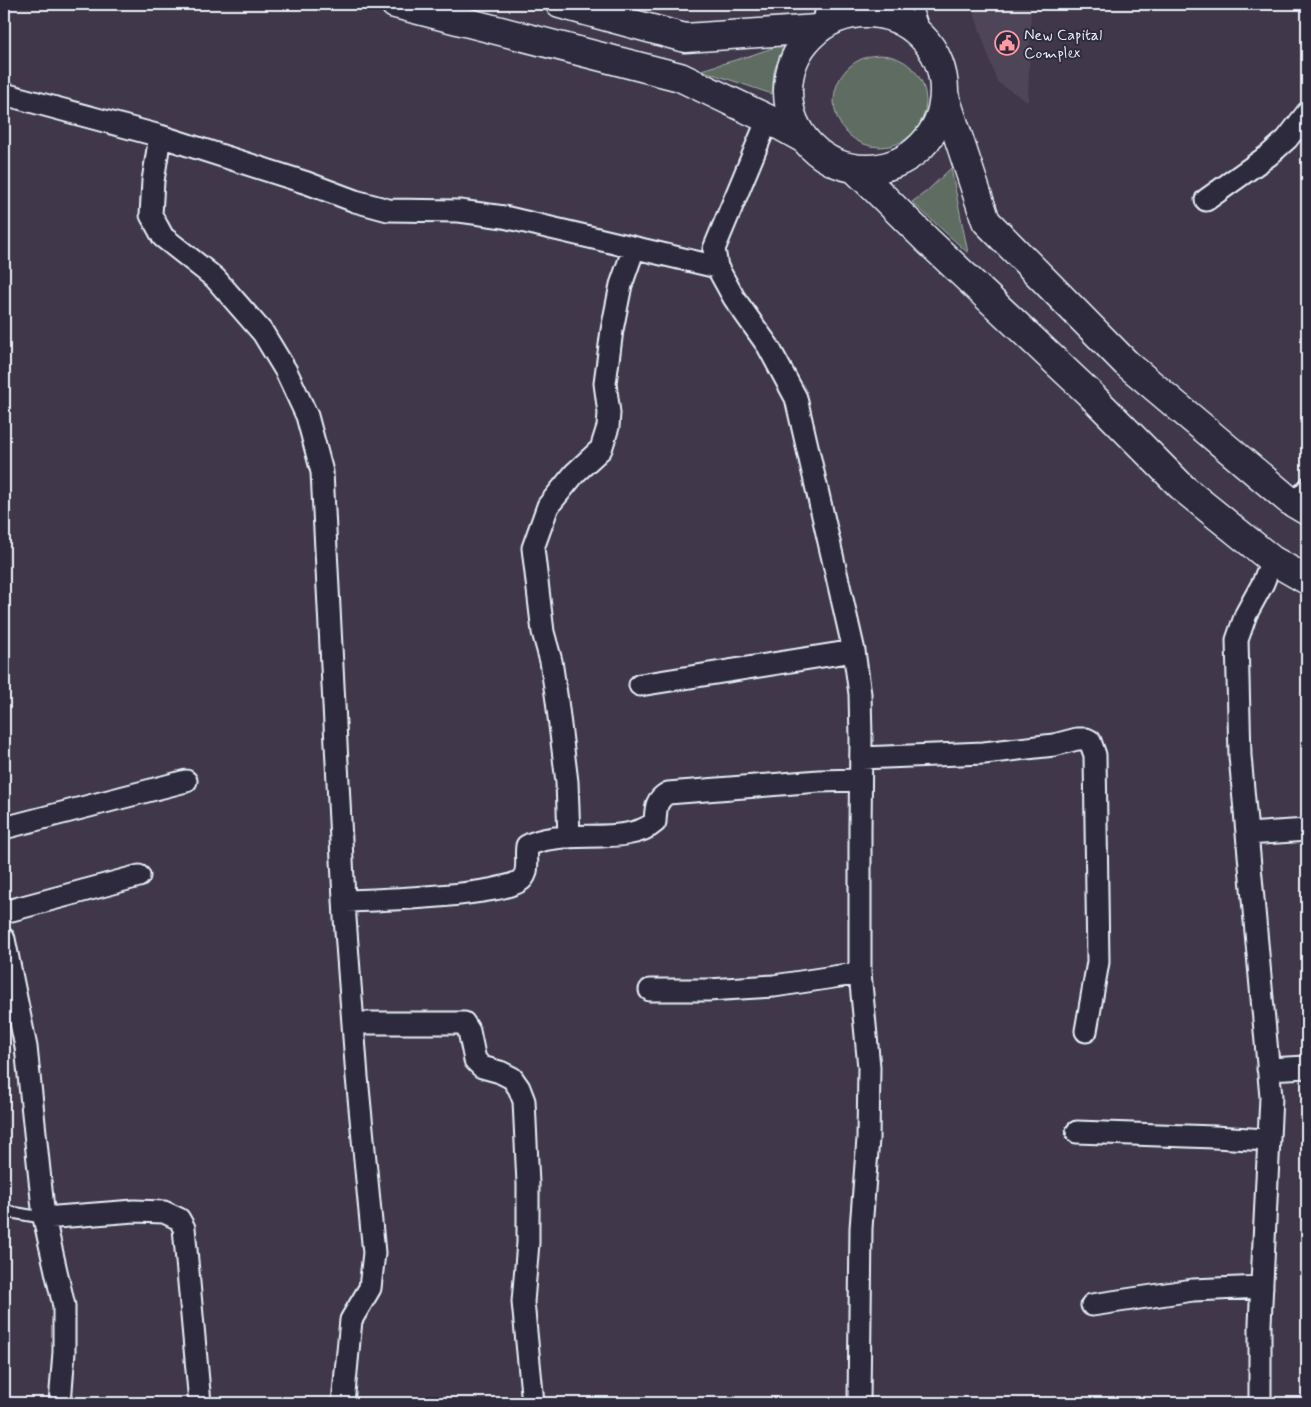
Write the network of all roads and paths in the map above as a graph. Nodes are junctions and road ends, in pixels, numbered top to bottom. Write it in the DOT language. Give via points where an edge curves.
graph roads {
  1 [pos="396,4"];
  2 [pos="915,4"];
  3 [pos="577,6"];
  4 [pos="820,16"];
  5 [pos="929,45"];
  6 [pos="4,94"];
  7 [pos="944,94"];
  8 [pos="1307,113"];
  9 [pos="768,119"];
  10 [pos="160,136"];
  11 [pos="804,139"];
  12 [pos="855,169"];
  13 [pos="1206,200"];
  14 [pos="634,248"];
  15 [pos="716,267"];
  16 [pos="1301,498"];
  17 [pos="1272,560"];
  18 [pos="1307,580"];
  19 [pos="854,651"];
  20 [pos="640,685"];
  21 [pos="861,758"];
  22 [pos="860,780"];
  23 [pos="186,781"];
  24 [pos="4,828"];
  25 [pos="1307,830"];
  26 [pos="1247,834"];
  27 [pos="569,837"];
  28 [pos="139,876"];
  29 [pos="344,901"];
  30 [pos="4,912"];
  31 [pos="4,939"];
  32 [pos="860,973"];
  33 [pos="650,990"];
  34 [pos="12,1019"];
  35 [pos="353,1023"];
  36 [pos="1086,1031"];
  37 [pos="1307,1067"];
  38 [pos="1268,1069"];
  39 [pos="1077,1132"];
  40 [pos="1268,1140"];
  41 [pos="4,1211"];
  42 [pos="44,1218"];
  43 [pos="1262,1287"];
  44 [pos="1092,1305"];
  45 [pos="60,1403"];
  46 [pos="200,1403"];
  47 [pos="343,1403"];
  48 [pos="533,1403"];
  49 [pos="859,1403"];
  50 [pos="1260,1403"];
  1 -- 9 [label="main road" via="680,77"];
  2 -- 5 [label="lane"];
  3 -- 4 [label="main road" via="685,38"];
  4 -- 5 [label="main road" via="839,18 864,13 889,16 911,27"];
  4 -- 11 [label="main road" via="791,70 788,94 793,118"];
  5 -- 7 [label="main road" via="941,68"];
  6 -- 10 [label="street"];
  7 -- 12 [label="main road" via="939,120 925,143 906,159 881,168"];
  7 -- 16 [label="main road" via="986,221 1126,364"];
  8 -- 13 [label="street" via="1287,139 1269,155"];
  9 -- 11 [label="main road"];
  9 -- 15 [label="street" via="714,249"];
  10 -- 14 [label="street" via="388,210 459,211 504,217"];
  10 -- 29 [label="street" via="151,215 163,237 215,278 263,333 308,416 322,472"];
  11 -- 12 [label="main road" via="835,164"];
  12 -- 17 [label="main road" via="1089,393 1184,489"];
  14 -- 15 [label="street"];
  14 -- 27 [label="street" via="621,285 612,330 605,382 608,427 601,449 575,473 548,506 533,548 543,632 557,701 567,782"];
  15 -- 19 [label="street" via="768,346 796,398"];
  17 -- 18 [label="main road"];
  17 -- 26 [label="street" via="1237,640 1240,756"];
  19 -- 20 [label="street"];
  19 -- 21 [label="street" via="860,694"];
  21 -- 22 [label="street"];
  21 -- 36 [label="street" via="984,753 1054,745 1077,739 1090,741 1095,755 1098,962"];
  22 -- 27 [label="street" via="668,793 656,806 656,822 637,833"];
  22 -- 32 [label="street"];
  23 -- 24 [label="street"];
  25 -- 26 [label="street"];
  26 -- 38 [label="street"];
  27 -- 29 [label="street" via="527,846 526,872 515,885 405,899"];
  28 -- 30 [label="street"];
  29 -- 35 [label="street"];
  31 -- 34 [label="street"];
  32 -- 33 [label="street" via="774,986"];
  32 -- 49 [label="street" via="869,1085 861,1228"];
  34 -- 42 [label="street" via="26,1048"];
  35 -- 47 [label="street" via="374,1253 370,1288 351,1320"];
  35 -- 48 [label="street" via="464,1023 469,1031 475,1060 482,1067 512,1078 519,1088 526,1117 528,1243 523,1302"];
  37 -- 38 [label="street"];
  38 -- 40 [label="street" via="1271,1097"];
  39 -- 40 [label="street"];
  40 -- 43 [label="street"];
  41 -- 42 [label="lane"];
  42 -- 45 [label="street" via="64,1306"];
  42 -- 46 [label="street" via="134,1211 164,1212 179,1219 184,1228"];
  43 -- 44 [label="street" via="1193,1290"];
  43 -- 50 [label="street"];
}
